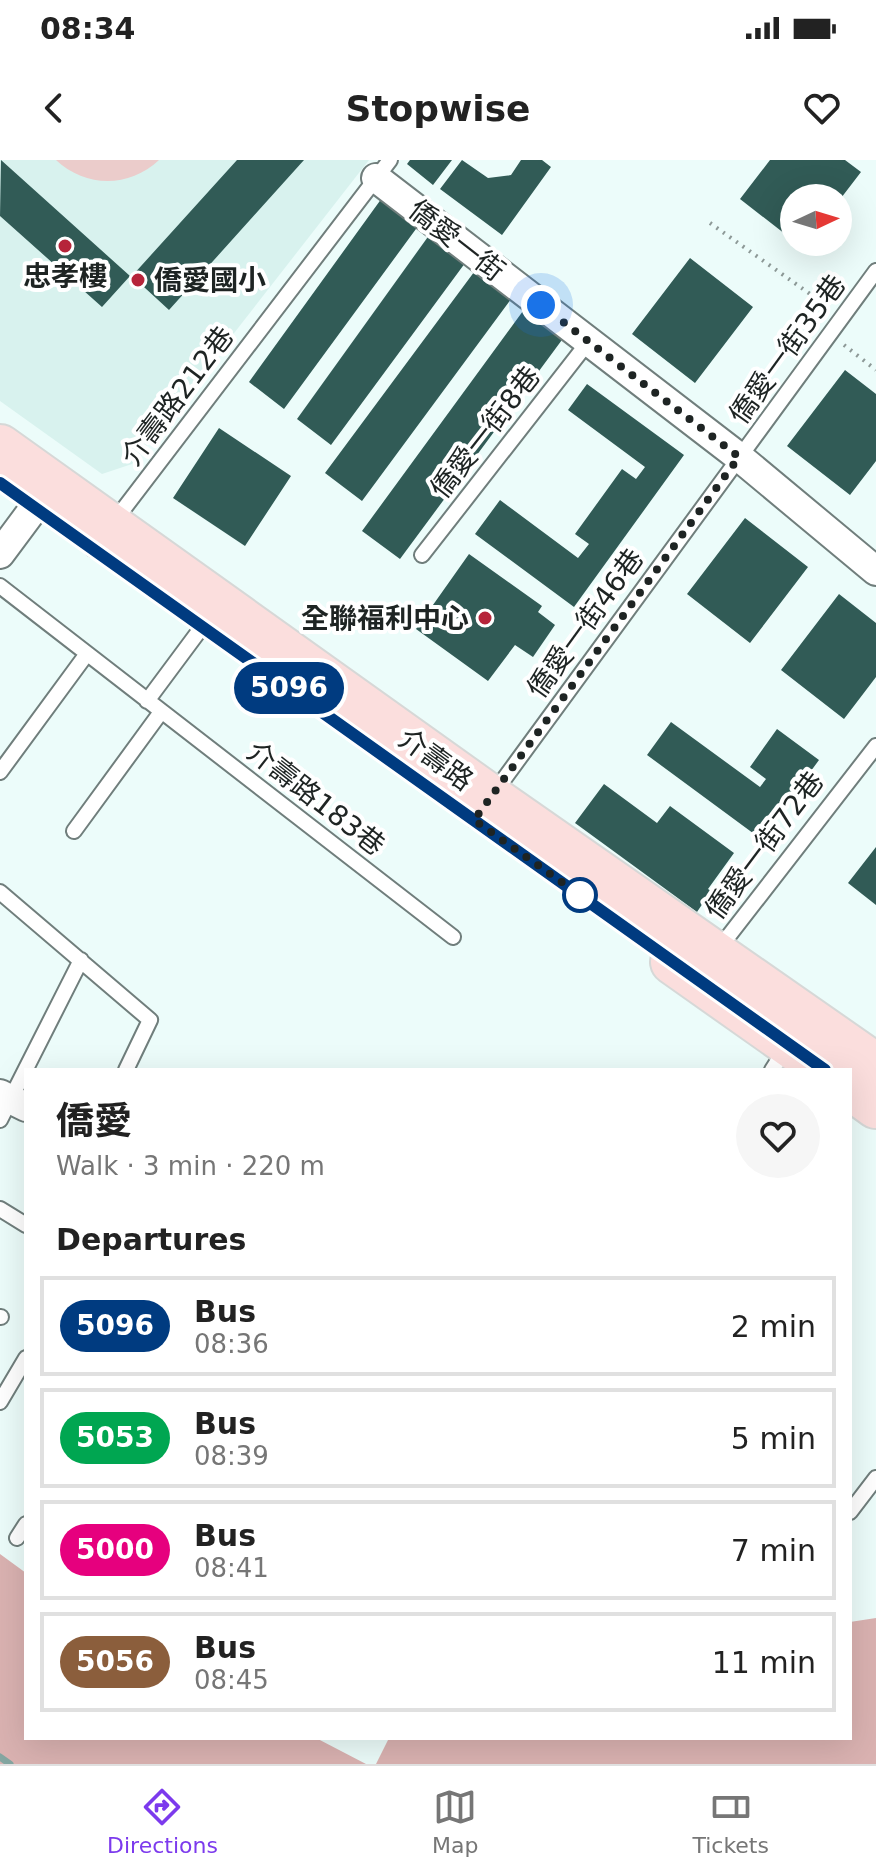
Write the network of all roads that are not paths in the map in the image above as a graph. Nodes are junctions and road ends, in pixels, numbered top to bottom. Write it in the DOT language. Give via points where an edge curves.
graph roads {
  1 [pos="383,169"];
  2 [pos="876,271"];
  3 [pos="589,341"];
  4 [pos="0,447"];
  5 [pos="739,457"];
  6 [pos="0,483"];
  7 [pos="44,496"];
  8 [pos="102,538"];
  9 [pos="0,554"];
  10 [pos="422,555"];
  11 [pos="876,571"];
  12 [pos="0,586"];
  13 [pos="202,627"];
  14 [pos="86,655"];
  15 [pos="147,701"];
  16 [pos="161,712"];
  17 [pos="876,746"];
  18 [pos="0,772"];
  19 [pos="482,809"];
  20 [pos="74,831"];
  21 [pos="0,892"];
  22 [pos="453,937"];
  23 [pos="81,960"];
  24 [pos="705,966"];
  25 [pos="781,1057"];
  26 [pos="876,1066"];
  27 [pos="27,1068"];
  28 [pos="127,1068"];
  29 [pos="819,1068"];
  30 [pos="24,1075"];
  31 [pos="852,1088"];
  32 [pos="9,1105"];
  33 [pos="876,1106"];
  34 [pos="0,1209"];
  35 [pos="24,1224"];
  36 [pos="24,1361"];
  37 [pos="0,1402"];
  38 [pos="876,1478"];
  39 [pos="852,1509"];
  40 [pos="24,1527"];
  41 [pos="17,1538"];
  1 -- 3 [label="street, 僑愛一街"];
  1 -- 8 [label="lane, 介壽路212巷"];
  2 -- 5 [label="lane, 僑愛一街35巷"];
  3 -- 5 [label="street, 僑愛一街"];
  3 -- 10 [label="lane, 僑愛一街8巷"];
  4 -- 7 [label="main road, 介壽路"];
  5 -- 11 [label="street, 僑愛一街"];
  5 -- 19 [label="lane, 僑愛一街46巷"];
  6 -- 7 [label="main road, 介壽路"];
  7 -- 8 [label="main road, 介壽路"];
  7 -- 9 [label="street"];
  8 -- 13 [label="main road, 介壽路"];
  8 -- 19 [label="main road, 介壽路"];
  12 -- 14 [label="lane, 介壽路183巷"];
  13 -- 15 [label="lane"];
  13 -- 19 [label="main road, 介壽路"];
  14 -- 15 [label="lane, 介壽路183巷"];
  14 -- 18 [label="lane"];
  15 -- 16 [label="lane, 介壽路183巷"];
  16 -- 20 [label="lane"];
  16 -- 22 [label="lane, 介壽路183巷"];
  17 -- 24 [label="lane, 僑愛一街72巷"];
  19 -- 24 [label="main road, 介壽路"];
  21 -- 23 [label="lane"];
  23 -- 27 [label="lane"];
  23 -- 28 [label="lane" via="150,1020"];
  24 -- 25 [label="main road, 介壽路"];
  24 -- 26 [label="main road, 介壽路"];
  25 -- 29 [label="main road, 介壽路"];
  30 -- 32 [label="lane"];
  31 -- 33 [label="main road"];
  34 -- 35 [label="lane"];
  36 -- 37 [label="lane"];
  38 -- 39 [label="lane"];
  40 -- 41 [label="lane"];
}
